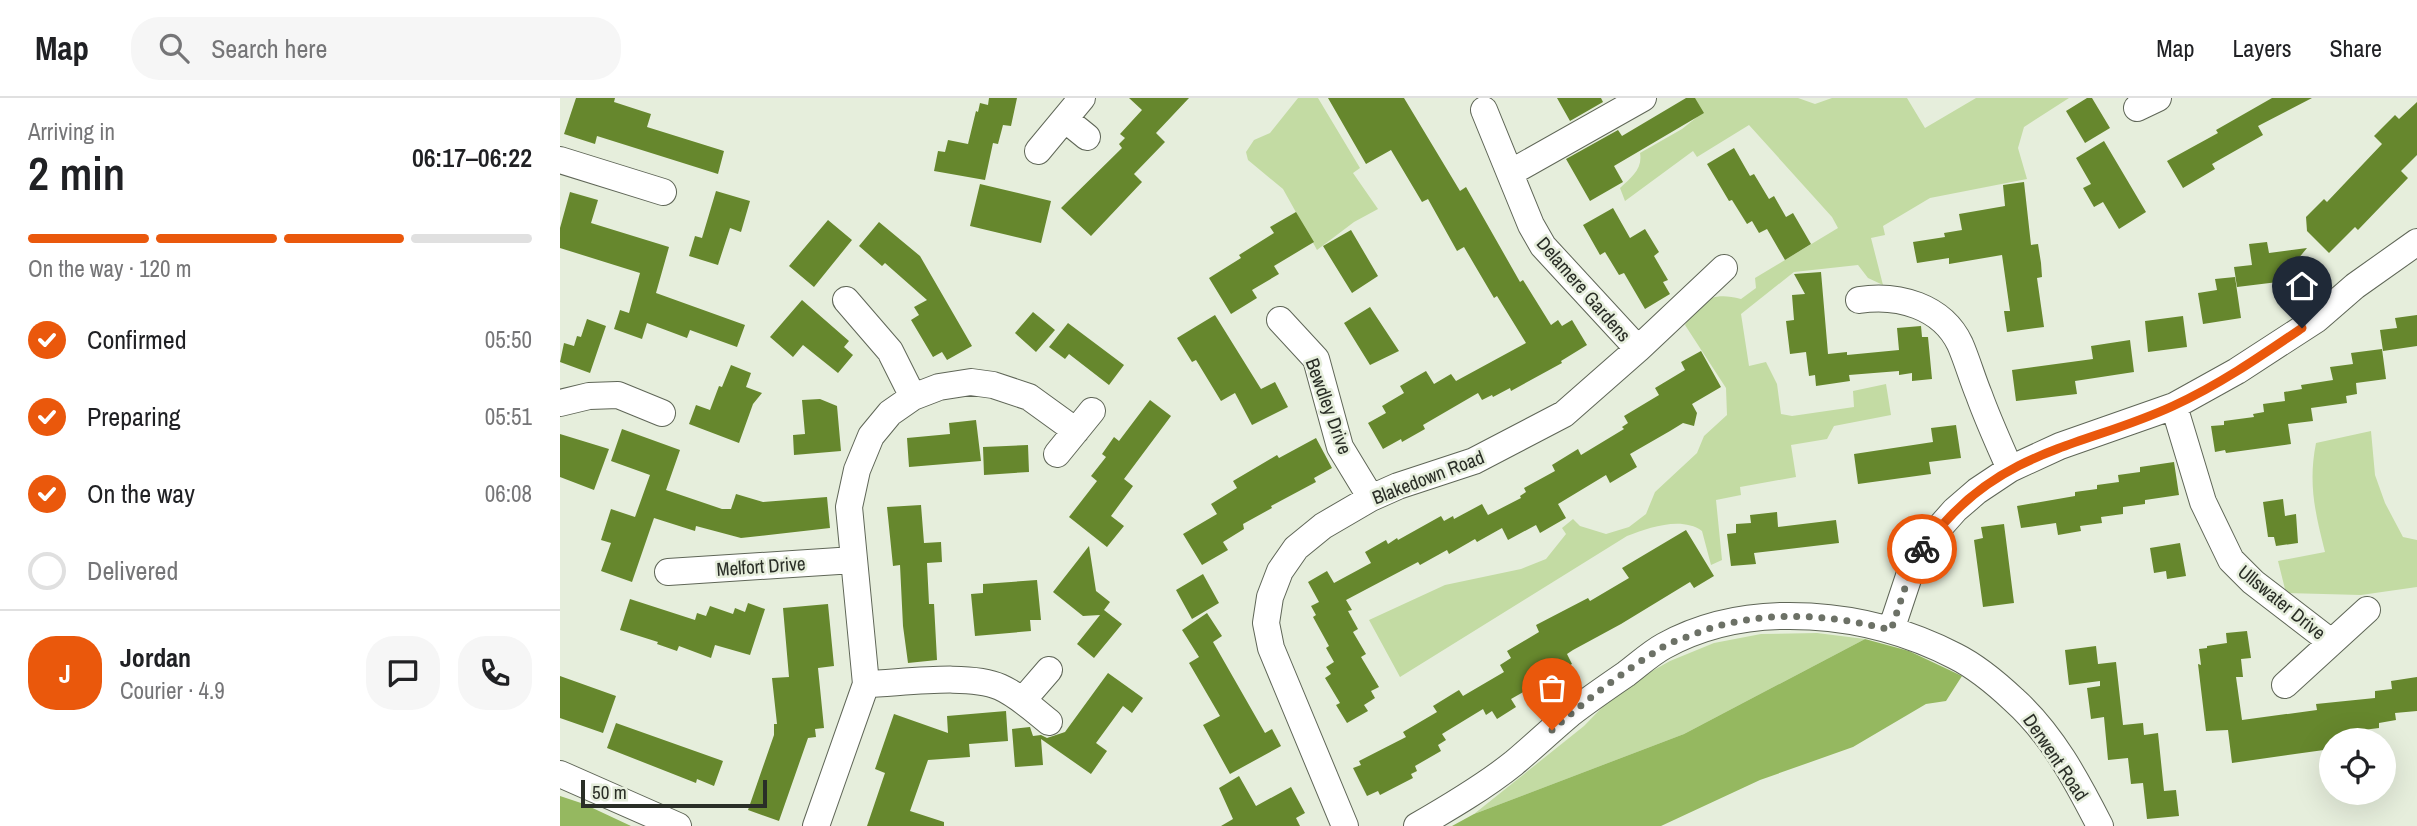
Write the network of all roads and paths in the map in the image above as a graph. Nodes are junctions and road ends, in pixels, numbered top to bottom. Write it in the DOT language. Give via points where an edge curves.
graph roads {
  1 [pos="1082,98"];
  2 [pos="1643,98"];
  3 [pos="1484,110"];
  4 [pos="1066,120"];
  5 [pos="1087,136"];
  6 [pos="1038,151"];
  7 [pos="560,160"];
  8 [pos="1510,173"];
  9 [pos="663,192"];
  10 [pos="2416,245"];
  11 [pos="1724,268"];
  12 [pos="848,297"];
  13 [pos="1859,300"];
  14 [pos="1280,320"];
  15 [pos="1638,349"];
  16 [pos="913,397"];
  17 [pos="560,403"];
  18 [pos="2174,406"];
  19 [pos="662,413"];
  20 [pos="1057,454"];
  21 [pos="2010,469"];
  22 [pos="1371,498"];
  23 [pos="854,560"];
  24 [pos="668,572"];
  25 [pos="2367,610"];
  26 [pos="1891,630"];
  27 [pos="2331,642"];
  28 [pos="1049,670"];
  29 [pos="866,684"];
  30 [pos="2285,685"];
  31 [pos="1023,701"];
  32 [pos="1049,722"];
  33 [pos="560,774"];
  34 [pos="678,826"];
  35 [pos="816,826"];
  36 [pos="1345,826"];
  37 [pos="1416,826"];
  38 [pos="2100,826"];
  1 -- 4 [label="street"];
  2 -- 8 [label="street"];
  3 -- 8 [label="street, Delamere Gardens"];
  4 -- 5 [label="street"];
  4 -- 6 [label="street"];
  7 -- 9 [label="street"];
  8 -- 15 [label="street, Delamere Gardens" via="1542,246"];
  10 -- 18 [label="street" via="2355,286 2317,319"];
  11 -- 15 [label="street, Blakedown Road"];
  12 -- 16 [label="street" via="890,351"];
  13 -- 21 [label="street" via="1877,297 1929,309 1950,329"];
  14 -- 22 [label="street, Bewdley Drive" via="1316,359 1340,447"];
  15 -- 22 [label="street, Blakedown Road" via="1564,414 1474,461"];
  16 -- 20 [label="street" via="971,382 1029,397 1084,421"];
  16 -- 23 [label="street" via="890,413 870,436 857,470 849,507"];
  17 -- 19 [label="street" via="618,395"];
  18 -- 21 [label="street" via="2060,446"];
  18 -- 27 [label="street, Ullswater Drive" via="2203,502 2231,560"];
  21 -- 26 [label="street" via="1970,497 1923,545"];
  22 -- 36 [label="street, Blakedown Road" via="1296,548 1280,571 1266,623 1283,683"];
  23 -- 24 [label="street, Melfort Drive"];
  23 -- 29 [label="street"];
  25 -- 27 [label="street, Ullswater Drive"];
  26 -- 37 [label="street, Derwent Road" via="1853,621 1781,616 1709,628 1664,646 1571,713 1512,764"];
  26 -- 38 [label="street, Derwent Road" via="1956,656 2014,700 2039,725"];
  27 -- 30 [label="street, Ullswater Drive"];
  28 -- 31 [label="street"];
  29 -- 31 [label="street" via="970,680 999,686"];
  29 -- 35 [label="street"];
  31 -- 32 [label="street"];
  33 -- 34 [label="street"];
}
